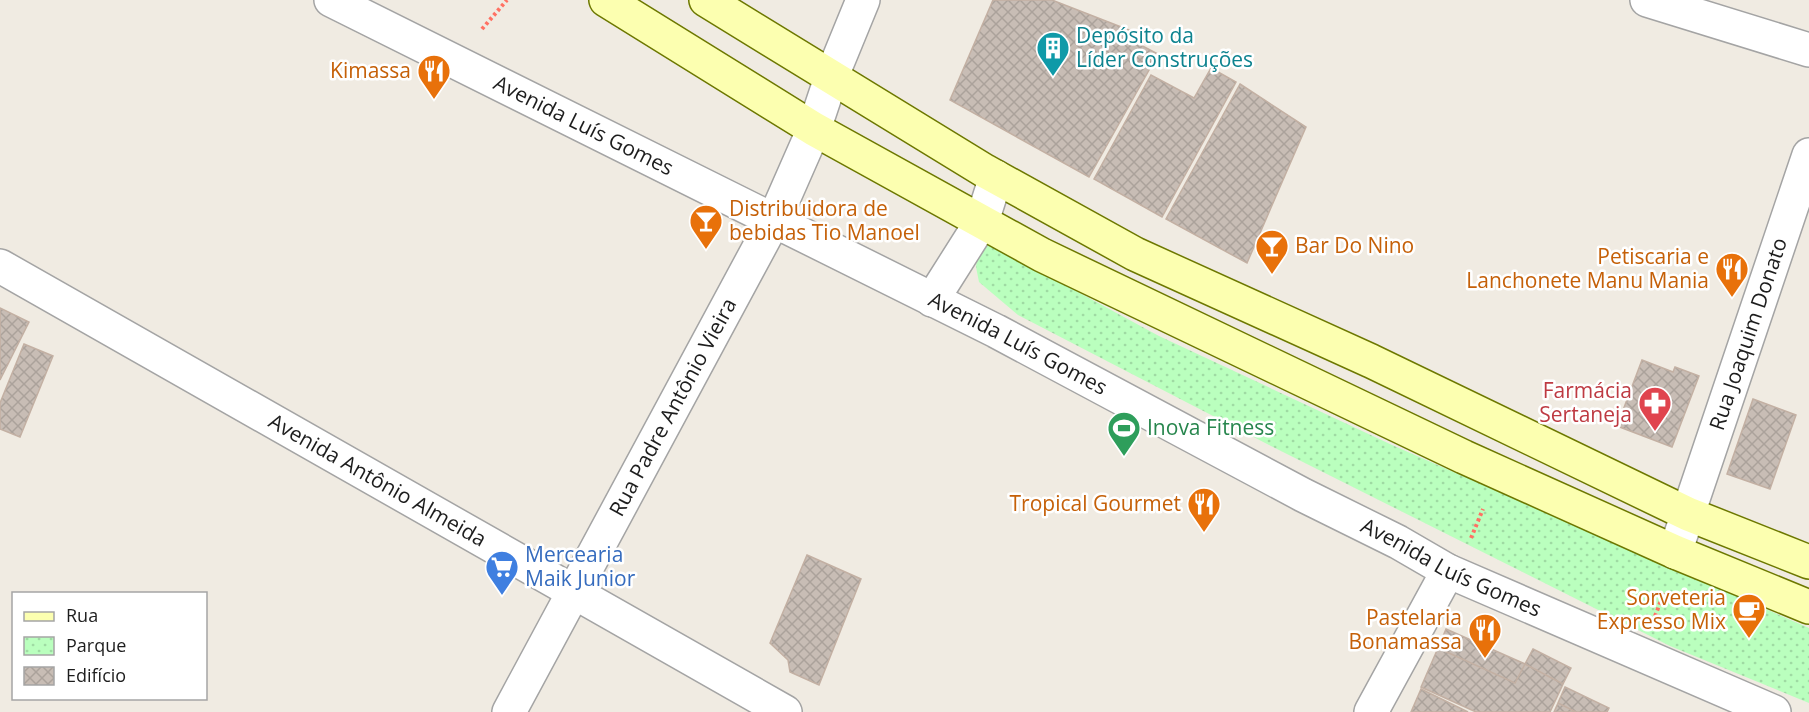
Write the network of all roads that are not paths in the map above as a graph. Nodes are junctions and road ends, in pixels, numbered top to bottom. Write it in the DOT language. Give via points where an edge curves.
graph roads {
  1 [pos="331,0"];
  2 [pos="606,0"];
  3 [pos="706,0"];
  4 [pos="863,0"];
  5 [pos="1647,0"];
  6 [pos="1809,50"];
  7 [pos="831,78"];
  8 [pos="814,129"];
  9 [pos="1809,155"];
  10 [pos="996,177"];
  11 [pos="774,220"];
  12 [pos="982,222"];
  13 [pos="0,266"];
  14 [pos="932,300"];
  15 [pos="1688,514"];
  16 [pos="1675,552"];
  17 [pos="1809,562"];
  18 [pos="1448,571"];
  19 [pos="573,593"];
  20 [pos="1809,607"];
  21 [pos="509,712"];
  22 [pos="784,712"];
  23 [pos="1371,712"];
  24 [pos="1774,712"];
  1 -- 11 [label="street, Avenida Luís Gomes"];
  2 -- 8 [label="main road"];
  3 -- 7 [label="main road"];
  4 -- 7 [label="street, Rua Padre Antônio Vieira"];
  5 -- 6 [label="street"];
  7 -- 8 [label="street, Rua Padre Antônio Vieira"];
  7 -- 10 [label="main road"];
  8 -- 11 [label="street, Rua Padre Antônio Vieira"];
  8 -- 12 [label="main road"];
  9 -- 15 [label="street, Rua Joaquim Donato"];
  10 -- 12 [label="street"];
  10 -- 15 [label="main road" via="1135,254 1371,361"];
  11 -- 14 [label="street, Avenida Luís Gomes"];
  11 -- 19 [label="street, Rua Padre Antônio Vieira"];
  12 -- 14 [label="street"];
  12 -- 16 [label="main road" via="1042,255 1464,458"];
  13 -- 19 [label="street, Avenida Antônio Almeida"];
  14 -- 18 [label="street, Avenida Luís Gomes" via="1150,411"];
  15 -- 16 [label="street, Rua Joaquim Donato"];
  15 -- 17 [label="main road"];
  16 -- 20 [label="main road"];
  18 -- 23 [label="street"];
  18 -- 24 [label="street, Avenida Luís Gomes"];
  19 -- 21 [label="street, Rua Padre Antônio Vieira"];
  19 -- 22 [label="street, Avenida Antônio Almeida"];
}
